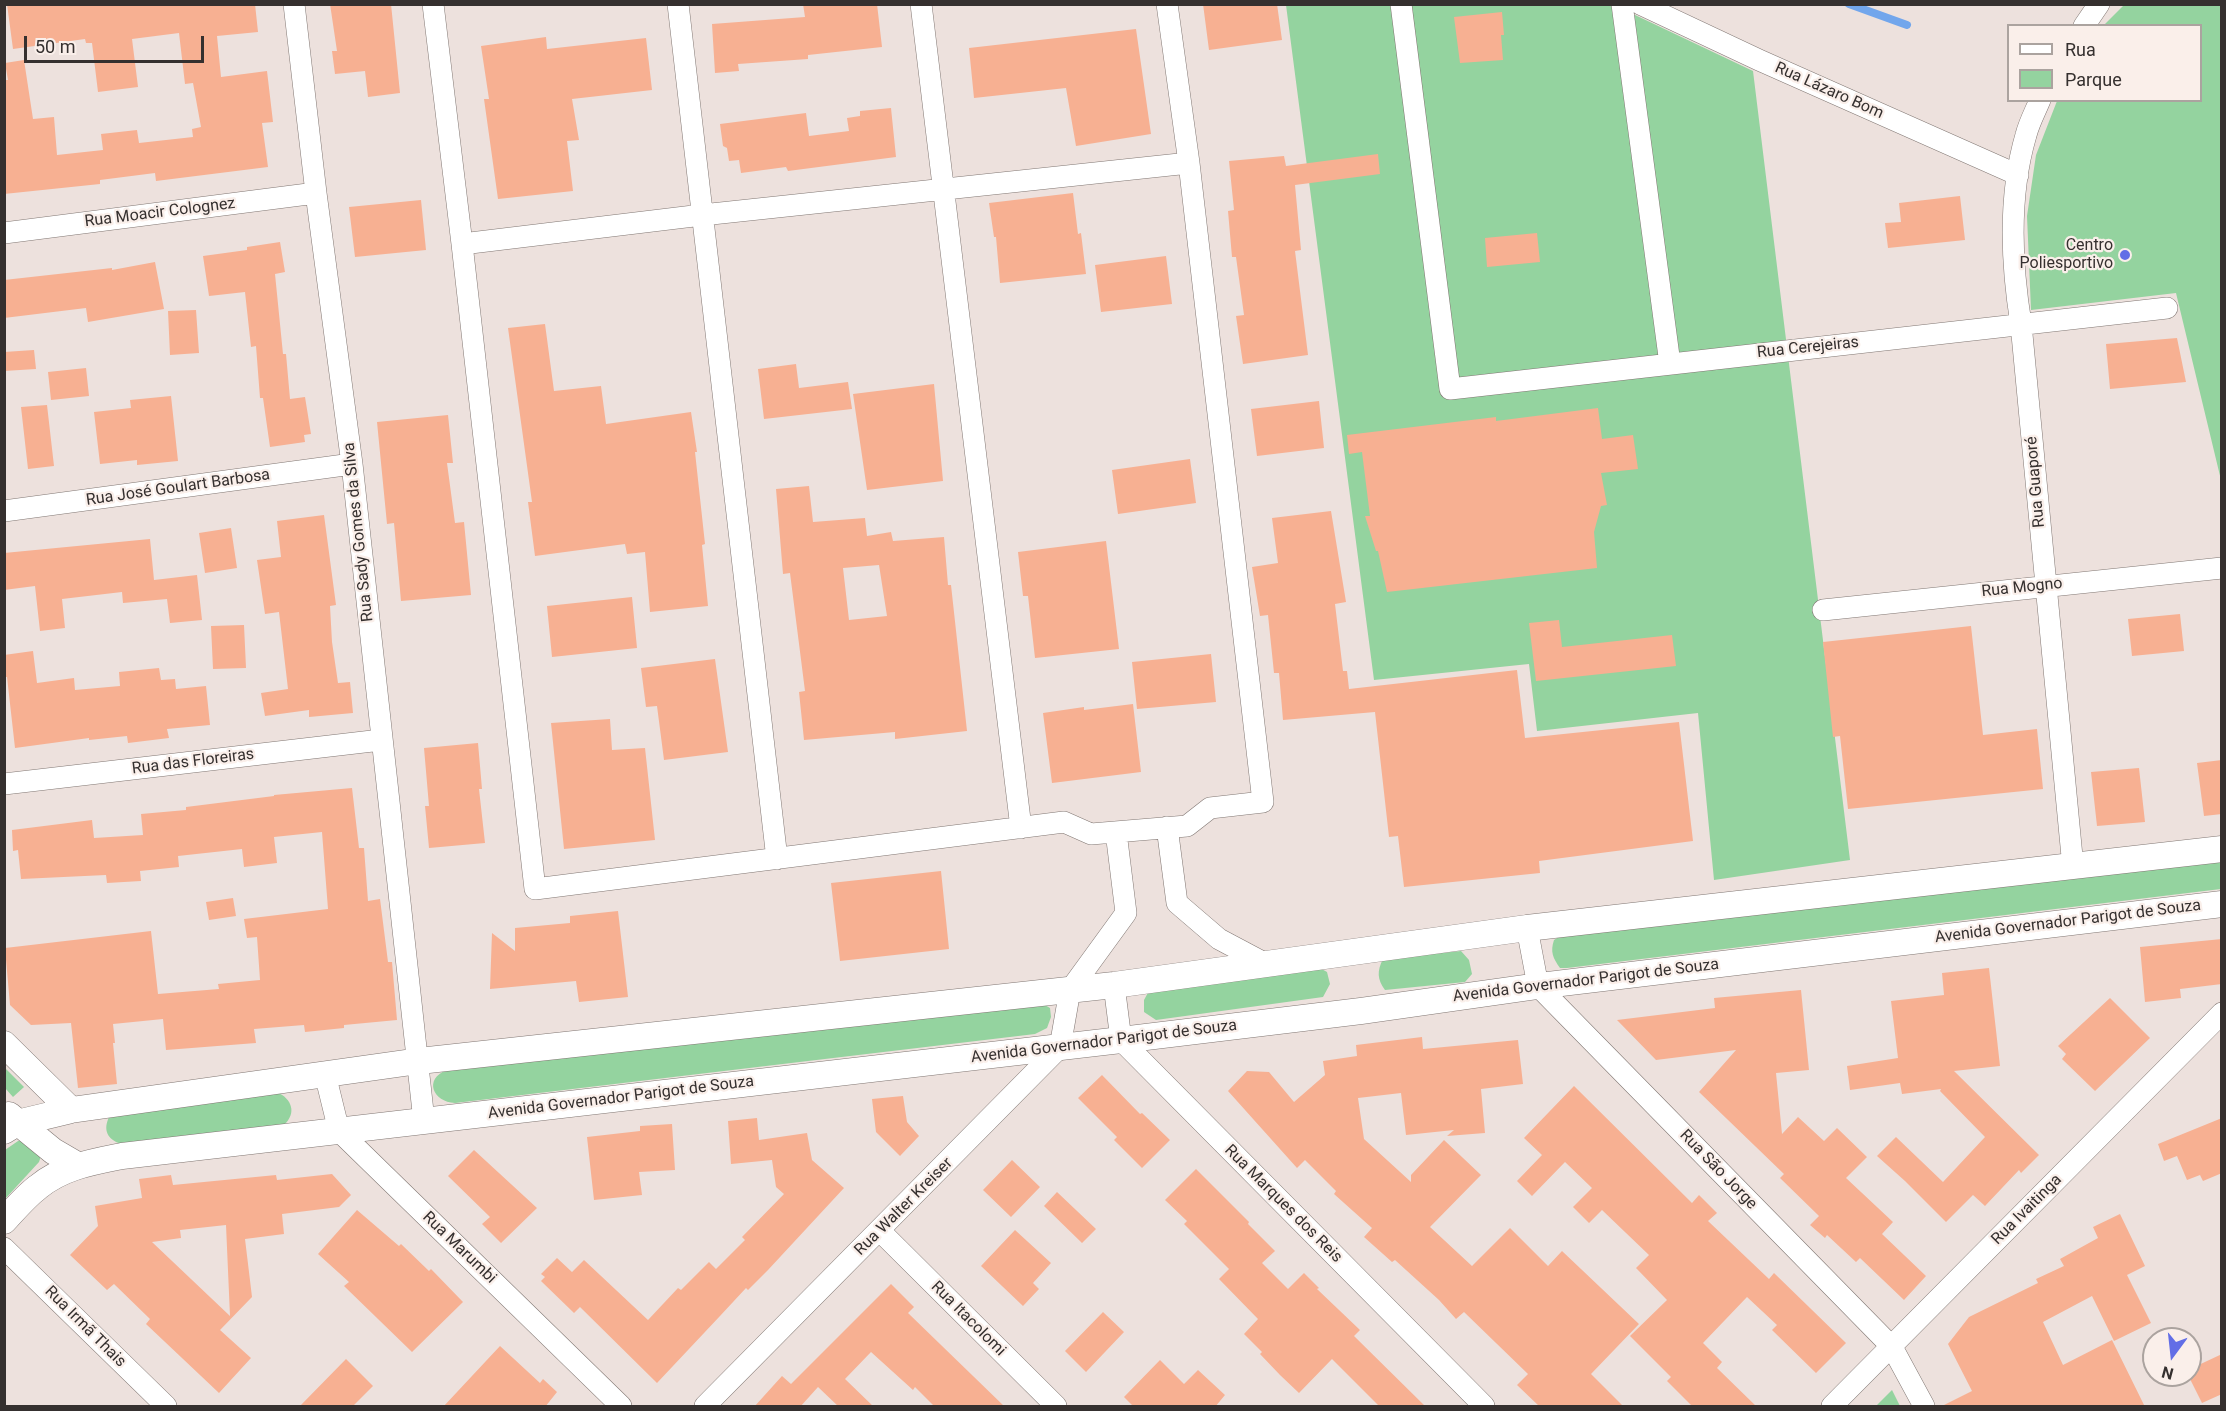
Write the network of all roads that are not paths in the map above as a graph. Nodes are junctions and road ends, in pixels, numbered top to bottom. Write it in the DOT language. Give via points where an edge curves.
graph roads {
  1 [pos="294,4"];
  2 [pos="433,4"];
  3 [pos="678,4"];
  4 [pos="921,4"];
  5 [pos="1167,4"];
  6 [pos="1401,4"];
  7 [pos="1622,4"];
  8 [pos="1640,4"];
  9 [pos="2099,5"];
  10 [pos="2085,24"];
  11 [pos="2039,102"];
  12 [pos="1189,163"];
  13 [pos="2018,175"];
  14 [pos="944,189"];
  15 [pos="316,193"];
  16 [pos="702,215"];
  17 [pos="4,233"];
  18 [pos="462,244"];
  19 [pos="2167,308"];
  20 [pos="2021,324"];
  21 [pos="1670,364"];
  22 [pos="352,464"];
  23 [pos="4,511"];
  24 [pos="2222,568"];
  25 [pos="2046,586"];
  26 [pos="1823,610"];
  27 [pos="381,740"];
  28 [pos="4,784"];
  29 [pos="1167,827"];
  30 [pos="1022,828"];
  31 [pos="1116,832"];
  32 [pos="2222,849"];
  33 [pos="777,860"];
  34 [pos="2073,867"];
  35 [pos="2222,904"];
  36 [pos="1527,928"];
  37 [pos="1268,965"];
  38 [pos="1114,985"];
  39 [pos="1538,986"];
  40 [pos="1070,990"];
  41 [pos="2222,1013"];
  42 [pos="1121,1040"];
  43 [pos="4,1044"];
  44 [pos="1060,1047"];
  45 [pos="418,1061"];
  46 [pos="326,1074"];
  47 [pos="71,1110"];
  48 [pos="9,1121"];
  49 [pos="424,1121"];
  50 [pos="339,1131"];
  51 [pos="77,1165"];
  52 [pos="4,1221"];
  53 [pos="880,1231"];
  54 [pos="4,1248"];
  55 [pos="1892,1347"];
  56 [pos="166,1407"];
  57 [pos="621,1407"];
  58 [pos="705,1407"];
  59 [pos="1056,1407"];
  60 [pos="1484,1407"];
  61 [pos="1832,1407"];
  62 [pos="1924,1407"];
  1 -- 15 [label="street, Rua Sady Gomes da Silva"];
  2 -- 18 [label="street"];
  3 -- 16 [label="street"];
  4 -- 14 [label="street"];
  5 -- 12 [label="street"];
  6 -- 21 [label="street, Rua Cerejeiras" via="1450,388"];
  7 -- 21 [label="street"];
  8 -- 13 [label="street, Rua Lázaro Bom"];
  9 -- 10 [label="street"];
  11 -- 13 [label="street, Rua Guaporé" via="2026,135"];
  12 -- 14 [label="street"];
  12 -- 29 [label="street" via="1263,802 1210,808 1187,826"];
  13 -- 20 [label="street, Rua Guaporé" via="2013,216 2014,282"];
  14 -- 16 [label="street"];
  14 -- 30 [label="street"];
  15 -- 17 [label="street, Rua Moacir Colognez"];
  15 -- 22 [label="street, Rua Sady Gomes da Silva"];
  16 -- 18 [label="street"];
  16 -- 33 [label="street"];
  18 -- 33 [label="street" via="535,889"];
  19 -- 20 [label="street, Rua Cerejeiras"];
  20 -- 21 [label="street, Rua Cerejeiras"];
  20 -- 25 [label="street, Rua Guaporé"];
  22 -- 23 [label="street, Rua José Goulart Barbosa"];
  22 -- 27 [label="street, Rua Sady Gomes da Silva"];
  24 -- 25 [label="street, Rua Mogno"];
  25 -- 26 [label="street, Rua Mogno"];
  25 -- 34 [label="street, Rua Guaporé"];
  27 -- 28 [label="street, Rua das Floreiras"];
  27 -- 45 [label="street, Rua Sady Gomes da Silva"];
  29 -- 31 [label="street"];
  29 -- 37 [label="street" via="1176,903 1219,939"];
  30 -- 31 [label="street" via="1064,822 1091,834"];
  30 -- 33 [label="street"];
  31 -- 40 [label="street" via="1126,913"];
  32 -- 34 [label="street"];
  34 -- 36 [label="street"];
  35 -- 39 [label="street, Avenida Governador Parigot de Souza"];
  36 -- 37 [label="street"];
  36 -- 39 [label="street"];
  37 -- 38 [label="street"];
  38 -- 40 [label="street"];
  38 -- 42 [label="street"];
  39 -- 42 [label="street, Avenida Governador Parigot de Souza"];
  39 -- 55 [label="street, Rua São Jorge"];
  40 -- 44 [label="street"];
  40 -- 45 [label="street"];
  41 -- 55 [label="street, Rua Ivaitinga"];
  42 -- 44 [label="street, Avenida Governador Parigot de Souza"];
  42 -- 60 [label="street, Rua Marques dos Reis"];
  43 -- 47 [label="street"];
  44 -- 49 [label="street, Avenida Governador Parigot de Souza"];
  44 -- 53 [label="street, Rua Walter Kreiser"];
  45 -- 46 [label="street"];
  45 -- 49 [label="street, Rua Sady Gomes da Silva"];
  46 -- 47 [label="street"];
  46 -- 50 [label="street"];
  47 -- 48 [label="street"];
  48 -- 51 [label="street"];
  49 -- 50 [label="street, Avenida Governador Parigot de Souza"];
  50 -- 51 [label="street, Avenida Governador Parigot de Souza" via="122,1156"];
  50 -- 57 [label="street, Rua Marumbi"];
  51 -- 52 [label="street, Avenida Governador Parigot de Souza" via="37,1187"];
  53 -- 58 [label="street, Rua Walter Kreiser"];
  53 -- 59 [label="street, Rua Itacolomi"];
  54 -- 56 [label="street, Rua Irmã Thais"];
  55 -- 61 [label="street, Rua Ivaitinga"];
  55 -- 62 [label="street, Rua São Jorge"];
}
